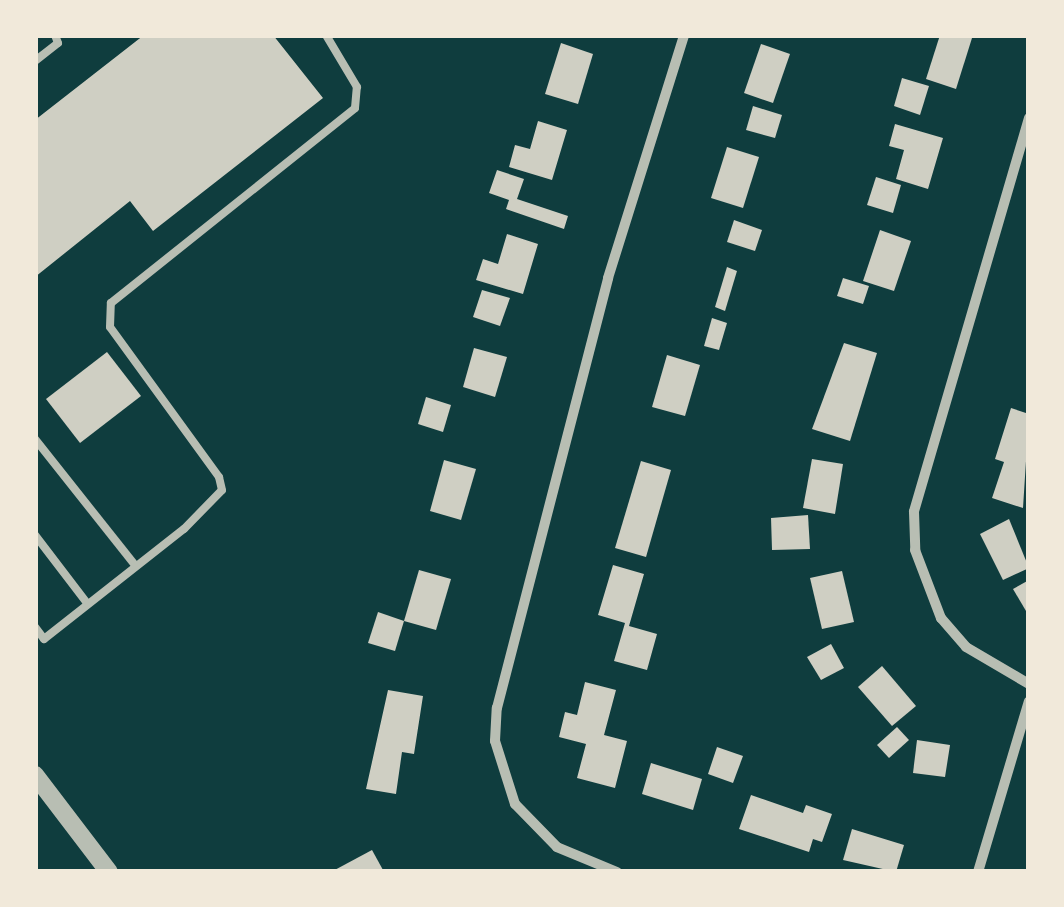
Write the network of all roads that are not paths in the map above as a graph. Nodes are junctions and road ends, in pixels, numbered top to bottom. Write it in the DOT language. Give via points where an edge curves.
graph roads {
  1 [pos="54,35"];
  2 [pos="326,35"];
  3 [pos="684,35"];
  4 [pos="35,61"];
  5 [pos="1029,118"];
  6 [pos="35,440"];
  7 [pos="35,535"];
  8 [pos="134,564"];
  9 [pos="87,602"];
  10 [pos="35,628"];
  11 [pos="1029,684"];
  12 [pos="1029,701"];
  13 [pos="35,776"];
  14 [pos="109,872"];
  15 [pos="616,872"];
  16 [pos="978,872"];
  1 -- 4 [label="lane" via="58,43"];
  2 -- 8 [label="lane" via="358,87 356,108 110,302 110,328 219,476 222,490 184,529"];
  3 -- 15 [label="street" via="608,278 502,688 495,742 515,804 557,846"];
  5 -- 11 [label="street" via="914,512 915,550 941,618 966,647"];
  6 -- 8 [label="lane"];
  7 -- 9 [label="lane"];
  8 -- 9 [label="lane"];
  9 -- 10 [label="lane" via="44,638"];
  12 -- 16 [label="street"];
  13 -- 14 [label="street"];
}
